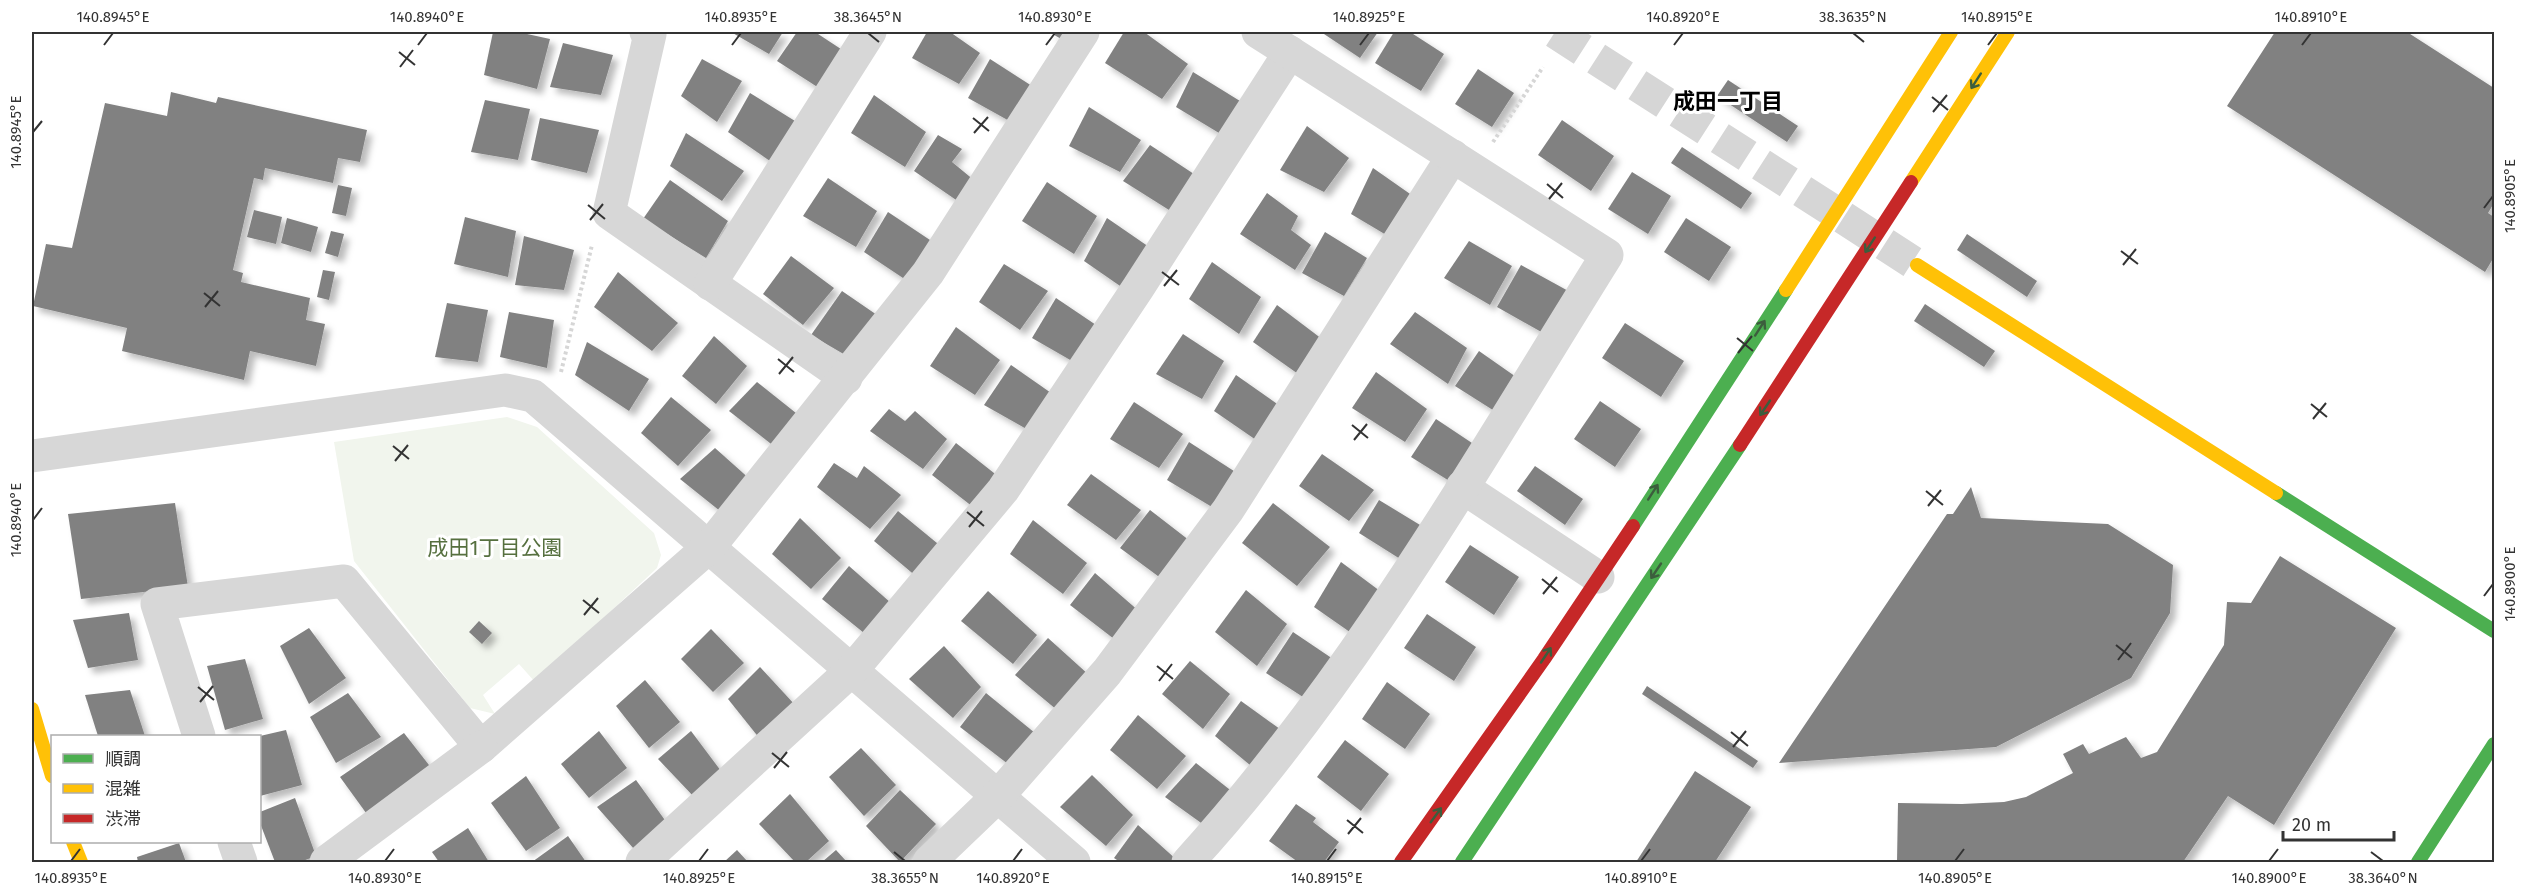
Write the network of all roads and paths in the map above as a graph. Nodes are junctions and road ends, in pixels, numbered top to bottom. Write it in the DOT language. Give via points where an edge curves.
graph roads {
  1 [pos="649,32"];
  2 [pos="870,32"];
  3 [pos="1083,32"];
  4 [pos="1258,32"];
  5 [pos="1951,32"];
  6 [pos="2008,32"];
  7 [pos="1290,52"];
  8 [pos="1543,67"];
  9 [pos="1464,164"];
  10 [pos="609,213"];
  11 [pos="1917,265"];
  12 [pos="710,284"];
  13 [pos="846,378"];
  14 [pos="559,380"];
  15 [pos="32,456"];
  16 [pos="1461,488"];
  17 [pos="710,546"];
  18 [pos="1598,577"];
  19 [pos="2494,631"];
  20 [pos="853,669"];
  21 [pos="32,709"];
  22 [pos="199,735"];
  23 [pos="2494,744"];
  24 [pos="481,747"];
  25 [pos="51,773"];
  26 [pos="999,795"];
  27 [pos="73,843"];
  28 [pos="234,843"];
  29 [pos="81,862"];
  30 [pos="241,862"];
  31 [pos="326,862"];
  32 [pos="642,862"];
  33 [pos="929,862"];
  34 [pos="1074,862"];
  35 [pos="1188,862"];
  36 [pos="1401,862"];
  37 [pos="1462,862"];
  38 [pos="2418,862"];
  1 -- 10 [label="street"];
  2 -- 12 [label="street"];
  3 -- 13 [label="street" via="928,273"];
  4 -- 7 [label="street"];
  18 -- 5 [label="street, one-way"];
  6 -- 37 [label="street, one-way" via="1770,400"];
  7 -- 9 [label="street"];
  7 -- 20 [label="street" via="1003,490"];
  8 -- 9 [label="path"];
  9 -- 16 [label="street" via="1607,255"];
  9 -- 26 [label="street" via="1228,510 1107,672"];
  10 -- 12 [label="street"];
  10 -- 14 [label="path" via="594,234"];
  11 -- 19 [label="street"];
  12 -- 13 [label="street"];
  13 -- 17 [label="street"];
  15 -- 17 [label="street" via="505,390 521,392 551,410"];
  16 -- 18 [label="street"];
  16 -- 35 [label="street" via="1344,669"];
  17 -- 20 [label="street"];
  17 -- 24 [label="street"];
  36 -- 18 [label="street, one-way" via="1471,767"];
  20 -- 26 [label="street"];
  20 -- 32 [label="street"];
  21 -- 25 [label="street"];
  22 -- 24 [label="street" via="157,604 344,580"];
  23 -- 38 [label="street"];
  24 -- 31 [label="street"];
  26 -- 33 [label="street"];
  26 -- 34 [label="street"];
  27 -- 29 [label="street"];
  28 -- 30 [label="street"];
}
